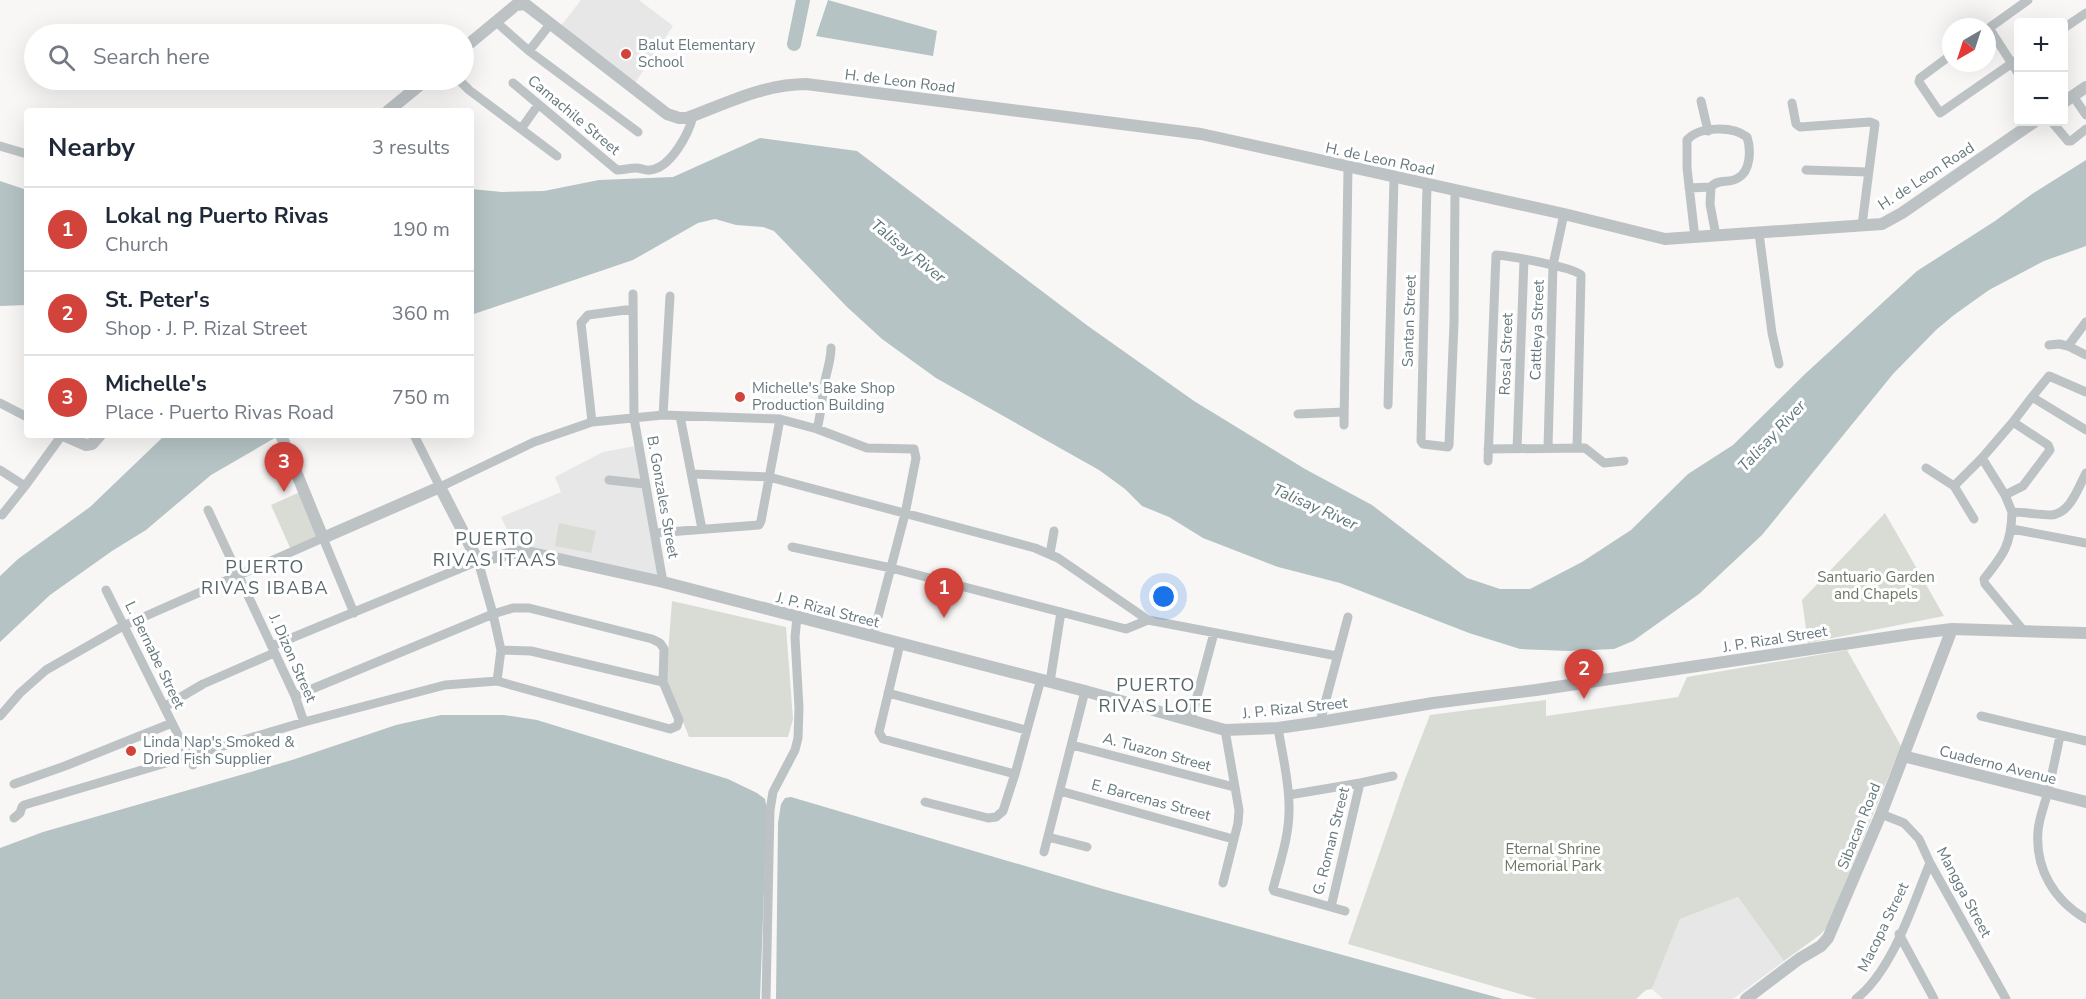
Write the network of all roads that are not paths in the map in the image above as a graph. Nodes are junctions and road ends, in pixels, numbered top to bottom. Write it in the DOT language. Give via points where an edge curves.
graph roads {
  1 [pos="2028,0"];
  2 [pos="531,4"];
  3 [pos="2086,13"];
  4 [pos="495,21"];
  5 [pos="551,22"];
  6 [pos="1996,23"];
  7 [pos="2068,25"];
  8 [pos="1996,38"];
  9 [pos="474,39"];
  10 [pos="529,51"];
  11 [pos="2014,60"];
  12 [pos="1942,62"];
  13 [pos="2014,62"];
  14 [pos="513,83"];
  15 [pos="2086,87"];
  16 [pos="414,90"];
  17 [pos="469,90"];
  18 [pos="2068,99"];
  19 [pos="1701,101"];
  20 [pos="1792,103"];
  21 [pos="538,105"];
  22 [pos="392,108"];
  23 [pos="2086,115"];
  24 [pos="693,116"];
  25 [pos="2028,126"];
  26 [pos="2055,126"];
  27 [pos="521,129"];
  28 [pos="2086,129"];
  29 [pos="1708,131"];
  30 [pos="638,132"];
  31 [pos="0,146"];
  32 [pos="24,153"];
  33 [pos="558,156"];
  34 [pos="1348,167"];
  35 [pos="1806,170"];
  36 [pos="1868,172"];
  37 [pos="1394,178"];
  38 [pos="1427,185"];
  39 [pos="1711,187"];
  40 [pos="1689,188"];
  41 [pos="1455,191"];
  42 [pos="1564,214"];
  43 [pos="1862,225"];
  44 [pos="1759,233"];
  45 [pos="1716,236"];
  46 [pos="1695,238"];
  47 [pos="1524,260"];
  48 [pos="1554,265"];
  49 [pos="633,294"];
  50 [pos="670,296"];
  51 [pos="633,309"];
  52 [pos="2086,322"];
  53 [pos="2049,345"];
  54 [pos="2068,346"];
  55 [pos="831,348"];
  56 [pos="2086,355"];
  57 [pos="1779,364"];
  58 [pos="2086,392"];
  59 [pos="2032,397"];
  60 [pos="0,403"];
  61 [pos="1388,405"];
  62 [pos="1344,412"];
  63 [pos="1298,414"];
  64 [pos="24,415"];
  65 [pos="663,415"];
  66 [pos="680,416"];
  67 [pos="634,418"];
  68 [pos="780,419"];
  69 [pos="592,422"];
  70 [pos="2013,422"];
  71 [pos="1344,425"];
  72 [pos="818,429"];
  73 [pos="2086,430"];
  74 [pos="60,438"];
  75 [pos="69,438"];
  76 [pos="97,438"];
  77 [pos="416,438"];
  78 [pos="283,439"];
  79 [pos="1517,448"];
  80 [pos="1548,448"];
  81 [pos="1577,448"];
  82 [pos="1488,449"];
  83 [pos="1982,458"];
  84 [pos="1488,461"];
  85 [pos="1624,461"];
  86 [pos="1926,468"];
  87 [pos="0,470"];
  88 [pos="2086,473"];
  89 [pos="692,474"];
  90 [pos="770,477"];
  91 [pos="609,480"];
  92 [pos="645,484"];
  93 [pos="25,486"];
  94 [pos="1954,486"];
  95 [pos="440,487"];
  96 [pos="2005,495"];
  97 [pos="207,510"];
  98 [pos="2012,513"];
  99 [pos="905,514"];
  100 [pos="2,515"];
  101 [pos="1974,519"];
  102 [pos="702,529"];
  103 [pos="2012,529"];
  104 [pos="1054,531"];
  105 [pos="655,533"];
  106 [pos="323,538"];
  107 [pos="2086,543"];
  108 [pos="792,547"];
  109 [pos="1050,554"];
  110 [pos="478,561"];
  111 [pos="891,568"];
  112 [pos="239,573"];
  113 [pos="663,582"];
  114 [pos="106,590"];
  115 [pos="1060,612"];
  116 [pos="354,613"];
  117 [pos="493,614"];
  118 [pos="797,617"];
  119 [pos="1348,617"];
  120 [pos="1148,620"];
  121 [pos="123,626"];
  122 [pos="1952,629"];
  123 [pos="2023,630"];
  124 [pos="1214,633"];
  125 [pos="2086,633"];
  126 [pos="873,636"];
  127 [pos="900,644"];
  128 [pos="273,649"];
  129 [pos="501,651"];
  130 [pos="1338,656"];
  131 [pos="497,681"];
  132 [pos="1046,681"];
  133 [pos="663,682"];
  134 [pos="1085,691"];
  135 [pos="888,693"];
  136 [pos="295,696"];
  137 [pos="164,707"];
  138 [pos="0,716"];
  139 [pos="1981,716"];
  140 [pos="1191,719"];
  141 [pos="304,722"];
  142 [pos="1320,722"];
  143 [pos="172,723"];
  144 [pos="1278,728"];
  145 [pos="1026,730"];
  146 [pos="1225,730"];
  147 [pos="2060,736"];
  148 [pos="2086,741"];
  149 [pos="1072,745"];
  150 [pos="1903,756"];
  151 [pos="191,761"];
  152 [pos="1015,774"];
  153 [pos="1393,776"];
  154 [pos="1360,783"];
  155 [pos="14,784"];
  156 [pos="1234,787"];
  157 [pos="1060,791"];
  158 [pos="2048,793"];
  159 [pos="1289,795"];
  160 [pos="925,802"];
  161 [pos="2086,802"];
  162 [pos="1881,814"];
  163 [pos="14,818"];
  164 [pos="1048,837"];
  165 [pos="1233,838"];
  166 [pos="1087,847"];
  167 [pos="1044,852"];
  168 [pos="1930,863"];
  169 [pos="1224,884"];
  170 [pos="1331,907"];
  171 [pos="1345,911"];
  172 [pos="2086,919"];
  173 [pos="1899,934"];
  174 [pos="1870,994"];
  175 [pos="766,999"];
  176 [pos="1746,999"];
  177 [pos="1856,999"];
  178 [pos="1934,999"];
  179 [pos="2006,999"];
  1 -- 6 [label="street"];
  2 -- 4 [label="street" via="516,5"];
  2 -- 5 [label="street"];
  3 -- 7 [label="street"];
  4 -- 9 [label="street"];
  4 -- 10 [label="street"];
  5 -- 10 [label="street"];
  5 -- 24 [label="street" via="667,114 679,118"];
  8 -- 11 [label="street"];
  10 -- 30 [label="street"];
  12 -- 13 [label="street" via="1919,82 1940,113"];
  14 -- 21 [label="street, Camachile Street"];
  15 -- 18 [label="street"];
  16 -- 22 [label="street"];
  17 -- 27 [label="street"];
  18 -- 23 [label="street"];
  19 -- 29 [label="street"];
  20 -- 36 [label="street" via="1800,127 1874,122"];
  21 -- 24 [label="street, Camachile Street" via="617,170 626,171 657,168 684,141"];
  21 -- 27 [label="street"];
  24 -- 34 [label="street, H. de Leon Road" via="761,90 806,84 1201,134"];
  25 -- 43 [label="street, H. de Leon Road" via="1902,213 1882,224"];
  26 -- 28 [label="street" via="2068,141"];
  27 -- 33 [label="street"];
  29 -- 39 [label="street" via="1735,130 1747,137 1750,145 1741,177 1716,182"];
  29 -- 40 [label="street" via="1687,140"];
  31 -- 32 [label="street"];
  34 -- 37 [label="street, H. de Leon Road"];
  34 -- 62 [label="street"];
  35 -- 36 [label="street"];
  36 -- 43 [label="street"];
  37 -- 38 [label="street, H. de Leon Road"];
  37 -- 61 [label="street"];
  38 -- 41 [label="street, H. de Leon Road"];
  38 -- 41 [label="street, Santan Street" via="1421,441 1435,447 1449,445"];
  39 -- 40 [label="street"];
  39 -- 45 [label="street"];
  40 -- 46 [label="street"];
  41 -- 42 [label="street, H. de Leon Road"];
  42 -- 46 [label="street, H. de Leon Road" via="1665,239"];
  42 -- 48 [label="street, Cattleya Street"];
  43 -- 44 [label="street, H. de Leon Road"];
  44 -- 45 [label="street, H. de Leon Road"];
  44 -- 57 [label="street"];
  45 -- 46 [label="street, H. de Leon Road"];
  47 -- 48 [label="street"];
  47 -- 79 [label="street, Rosal Street"];
  47 -- 82 [label="street" via="1495,256"];
  48 -- 80 [label="street, Cattleya Street"];
  48 -- 81 [label="street" via="1581,275"];
  49 -- 51 [label="street, B. Gonzales Street"];
  50 -- 65 [label="street"];
  51 -- 67 [label="street, B. Gonzales Street"];
  51 -- 69 [label="street" via="588,315 581,323"];
  52 -- 54 [label="street"];
  53 -- 54 [label="street"];
  54 -- 56 [label="street"];
  55 -- 72 [label="street"];
  58 -- 59 [label="street" via="2049,376"];
  59 -- 70 [label="street"];
  59 -- 73 [label="street"];
  60 -- 64 [label="street"];
  62 -- 63 [label="street"];
  62 -- 71 [label="street"];
  65 -- 66 [label="street"];
  65 -- 67 [label="street"];
  66 -- 68 [label="street"];
  66 -- 89 [label="street"];
  67 -- 69 [label="street"];
  67 -- 92 [label="street, B. Gonzales Street"];
  68 -- 72 [label="street"];
  68 -- 90 [label="street"];
  69 -- 95 [label="street" via="534,442"];
  70 -- 83 [label="street"];
  70 -- 96 [label="street" via="2050,448 2023,486"];
  72 -- 99 [label="street" via="867,448 914,449 916,458"];
  74 -- 93 [label="street"];
  75 -- 76 [label="street" via="86,445"];
  77 -- 95 [label="street"];
  78 -- 106 [label="street"];
  79 -- 80 [label="street"];
  79 -- 82 [label="street"];
  80 -- 81 [label="street"];
  81 -- 85 [label="street" via="1587,448 1604,463"];
  82 -- 84 [label="street"];
  83 -- 94 [label="street"];
  83 -- 96 [label="street"];
  86 -- 94 [label="street"];
  87 -- 93 [label="street"];
  88 -- 98 [label="street" via="2062,512"];
  89 -- 90 [label="street"];
  89 -- 102 [label="street"];
  90 -- 99 [label="street"];
  90 -- 102 [label="street" via="759,525"];
  91 -- 92 [label="street"];
  92 -- 105 [label="street, B. Gonzales Street"];
  93 -- 100 [label="street"];
  94 -- 101 [label="street"];
  95 -- 106 [label="street"];
  95 -- 110 [label="street"];
  96 -- 98 [label="street"];
  97 -- 112 [label="street, J. Dizon Street"];
  98 -- 103 [label="street"];
  99 -- 109 [label="street"];
  99 -- 111 [label="street"];
  102 -- 105 [label="street"];
  103 -- 107 [label="street"];
  103 -- 123 [label="street" via="2003,556 1983,582"];
  104 -- 109 [label="street"];
  105 -- 113 [label="street, B. Gonzales Street"];
  106 -- 112 [label="street"];
  106 -- 116 [label="street"];
  108 -- 111 [label="street"];
  109 -- 120 [label="street"];
  110 -- 113 [label="street, J. P. Rizal Street" via="523,551"];
  110 -- 116 [label="street"];
  110 -- 117 [label="street"];
  111 -- 115 [label="street"];
  111 -- 126 [label="street"];
  112 -- 121 [label="street"];
  112 -- 128 [label="street, J. Dizon Street"];
  113 -- 118 [label="street, J. P. Rizal Street"];
  114 -- 121 [label="street, L. Bernabe Street"];
  115 -- 120 [label="street" via="1126,629"];
  115 -- 132 [label="street"];
  116 -- 128 [label="street"];
  117 -- 129 [label="street"];
  117 -- 133 [label="street" via="529,608 652,639 664,649"];
  117 -- 136 [label="street"];
  118 -- 126 [label="street, J. P. Rizal Street"];
  118 -- 175 [label="street" via="798,738 773,792 770,810"];
  119 -- 130 [label="street"];
  120 -- 124 [label="street"];
  121 -- 137 [label="street, L. Bernabe Street"];
  121 -- 138 [label="street" via="46,670"];
  122 -- 123 [label="street, J. P. Rizal Street"];
  122 -- 142 [label="street, J. P. Rizal Street"];
  122 -- 150 [label="street, Sibacan Road"];
  123 -- 125 [label="street, J. P. Rizal Street"];
  124 -- 130 [label="street"];
  124 -- 140 [label="street"];
  126 -- 127 [label="street, J. P. Rizal Street"];
  127 -- 132 [label="street, J. P. Rizal Street"];
  127 -- 135 [label="street"];
  128 -- 136 [label="street, J. Dizon Street"];
  128 -- 137 [label="street"];
  129 -- 131 [label="street"];
  129 -- 133 [label="street" via="531,651"];
  130 -- 142 [label="street"];
  131 -- 133 [label="street" via="670,729 679,720"];
  131 -- 141 [label="street" via="445,685"];
  132 -- 134 [label="street, J. P. Rizal Street"];
  132 -- 145 [label="street"];
  134 -- 140 [label="street, J. P. Rizal Street"];
  134 -- 149 [label="street"];
  135 -- 145 [label="street"];
  135 -- 152 [label="street" via="879,732 883,739"];
  136 -- 141 [label="street, J. Dizon Street"];
  137 -- 143 [label="street, L. Bernabe Street"];
  139 -- 147 [label="street"];
  140 -- 146 [label="street, J. P. Rizal Street"];
  141 -- 151 [label="street"];
  142 -- 144 [label="street, J. P. Rizal Street"];
  143 -- 151 [label="street, L. Bernabe Street"];
  143 -- 155 [label="street"];
  144 -- 146 [label="street, J. P. Rizal Street"];
  144 -- 159 [label="street"];
  145 -- 152 [label="street"];
  146 -- 156 [label="street"];
  147 -- 148 [label="street"];
  147 -- 158 [label="street"];
  149 -- 156 [label="street, A. Tuazon Street"];
  149 -- 157 [label="street"];
  150 -- 158 [label="street, Cuaderno Avenue"];
  150 -- 162 [label="street, Sibacan Road"];
  151 -- 163 [label="street" via="24,805"];
  152 -- 160 [label="street" via="1003,811 996,817"];
  153 -- 154 [label="street"];
  154 -- 159 [label="street"];
  154 -- 170 [label="street, G. Roman Street"];
  156 -- 165 [label="street" via="1239,810"];
  157 -- 164 [label="street"];
  157 -- 165 [label="street, E. Barcenas Street"];
  158 -- 161 [label="street, Cuaderno Avenue"];
  158 -- 172 [label="street" via="2038,830 2041,867 2053,891"];
  159 -- 170 [label="street" via="1286,841 1273,889"];
  162 -- 168 [label="street, Mangga Street" via="1912,830"];
  162 -- 176 [label="street, Sibacan Road" via="1828,938"];
  164 -- 166 [label="street"];
  164 -- 167 [label="street"];
  165 -- 169 [label="street"];
  168 -- 173 [label="street, Macopa Street"];
  168 -- 179 [label="street, Mangga Street"];
  170 -- 171 [label="street"];
  173 -- 174 [label="street, Macopa Street"];
  173 -- 178 [label="street"];
  174 -- 177 [label="street, Macopa Street"];
}
